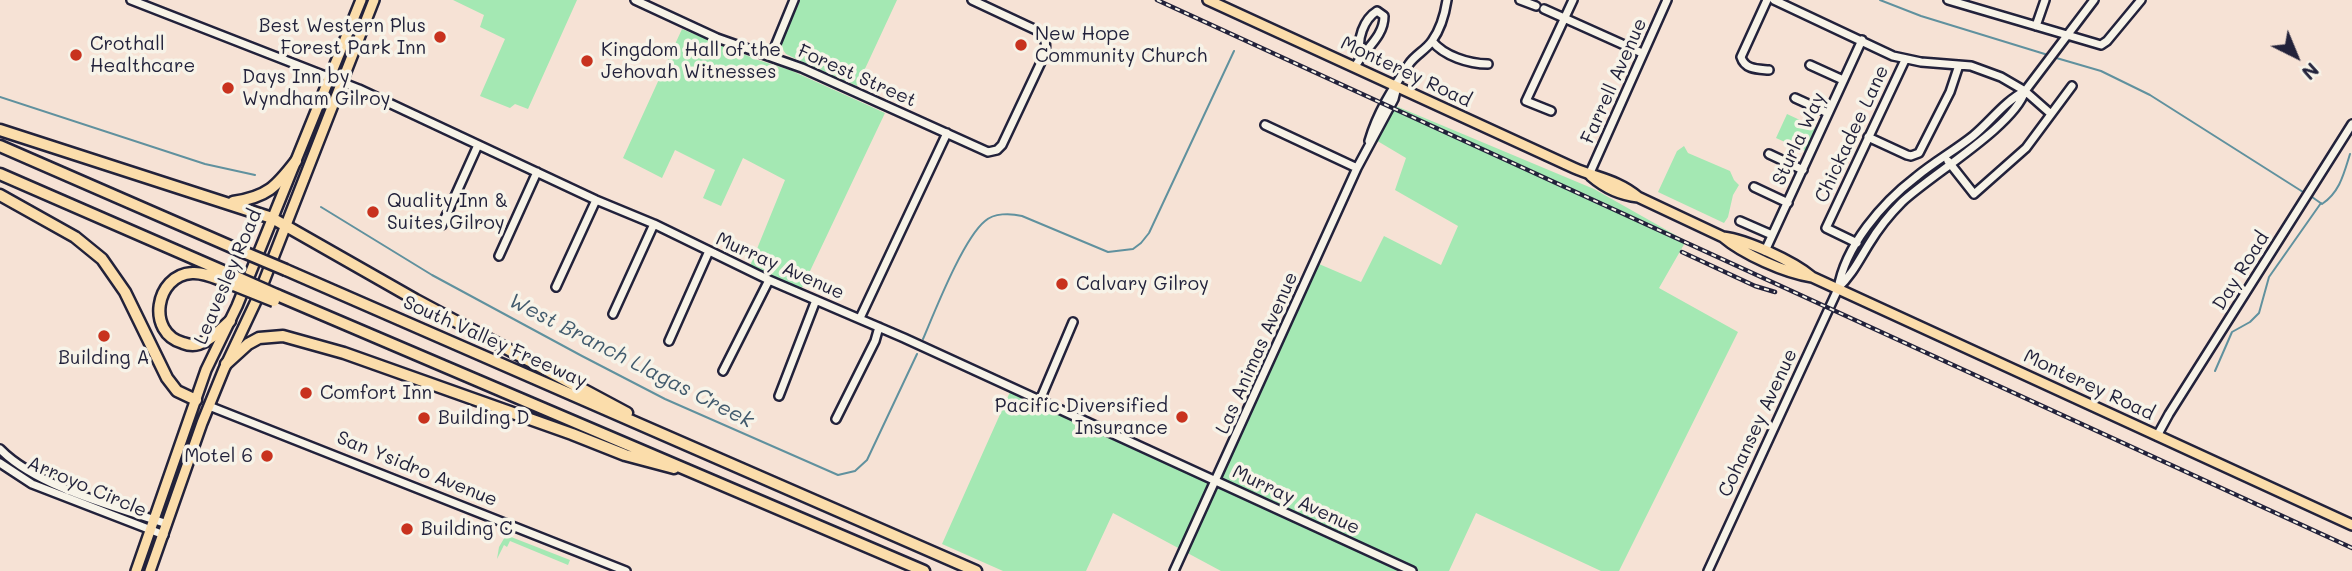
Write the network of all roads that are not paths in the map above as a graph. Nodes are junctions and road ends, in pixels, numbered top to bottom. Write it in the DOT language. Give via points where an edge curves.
graph roads {
  1 [pos="131,0"];
  2 [pos="361,0"];
  3 [pos="373,0"];
  4 [pos="635,0"];
  5 [pos="794,0"];
  6 [pos="972,0"];
  7 [pos="1208,0"];
  8 [pos="1447,0"];
  9 [pos="1520,0"];
  10 [pos="1573,0"];
  11 [pos="1667,0"];
  12 [pos="1767,0"];
  13 [pos="1774,0"];
  14 [pos="1948,0"];
  15 [pos="1983,0"];
  16 [pos="2045,0"];
  17 [pos="2094,0"];
  18 [pos="2141,0"];
  19 [pos="1976,9"];
  20 [pos="1564,18"];
  21 [pos="2036,26"];
  22 [pos="2067,36"];
  23 [pos="1862,40"];
  24 [pos="1432,41"];
  25 [pos="1642,53"];
  26 [pos="1361,55"];
  27 [pos="771,56"];
  28 [pos="1905,60"];
  29 [pos="1488,64"];
  30 [pos="1810,65"];
  31 [pos="1959,65"];
  32 [pos="1355,68"];
  33 [pos="1769,69"];
  34 [pos="330,76"];
  35 [pos="1843,80"];
  36 [pos="341,81"];
  37 [pos="2071,86"];
  38 [pos="1396,87"];
  39 [pos="2025,91"];
  40 [pos="1795,98"];
  41 [pos="1550,111"];
  42 [pos="1828,113"];
  43 [pos="2051,114"];
  44 [pos="2352,124"];
  45 [pos="1265,125"];
  46 [pos="0,130"];
  47 [pos="947,133"];
  48 [pos="1868,137"];
  49 [pos="478,145"];
  50 [pos="0,146"];
  51 [pos="1769,154"];
  52 [pos="1944,156"];
  53 [pos="296,161"];
  54 [pos="1950,164"];
  55 [pos="1357,168"];
  56 [pos="1802,170"];
  57 [pos="537,172"];
  58 [pos="0,174"];
  59 [pos="1590,175"];
  60 [pos="1754,187"];
  61 [pos="0,195"];
  62 [pos="596,200"];
  63 [pos="229,203"];
  64 [pos="1787,203"];
  65 [pos="272,218"];
  66 [pos="1740,221"];
  67 [pos="654,224"];
  68 [pos="286,225"];
  69 [pos="442,225"];
  70 [pos="1773,235"];
  71 [pos="1723,237"];
  72 [pos="1857,243"];
  73 [pos="709,251"];
  74 [pos="1765,251"];
  75 [pos="499,256"];
  76 [pos="1812,277"];
  77 [pos="231,279"];
  78 [pos="769,280"];
  79 [pos="556,287"];
  80 [pos="1838,289"];
  81 [pos="816,300"];
  82 [pos="613,314"];
  83 [pos="860,318"];
  84 [pos="230,321"];
  85 [pos="1073,322"];
  86 [pos="879,327"];
  87 [pos="669,341"];
  88 [pos="226,363"];
  89 [pos="723,371"];
  90 [pos="779,396"];
  91 [pos="196,400"];
  92 [pos="1040,400"];
  93 [pos="209,406"];
  94 [pos="836,419"];
  95 [pos="644,426"];
  96 [pos="2157,436"];
  97 [pos="0,449"];
  98 [pos="0,463"];
  99 [pos="709,478"];
  100 [pos="1216,481"];
  101 [pos="154,520"];
  102 [pos="167,524"];
  103 [pos="2352,525"];
  104 [pos="150,530"];
  105 [pos="164,535"];
  106 [pos="136,571"];
  107 [pos="150,571"];
  108 [pos="626,571"];
  109 [pos="924,571"];
  110 [pos="976,571"];
  111 [pos="1174,571"];
  112 [pos="1412,571"];
  113 [pos="1708,571"];
  1 -- 34 [label="street, Murray Avenue"];
  2 -- 34 [label="main road, Leavesley Road"];
  3 -- 36 [label="main road, Leavesley Road"];
  4 -- 27 [label="street, Forest Street" via="717,38"];
  5 -- 27 [label="street"];
  6 -- 47 [label="street, Forest Street" via="1042,34 1045,51 997,150 988,152"];
  7 -- 32 [label="main road, Monterey Road"];
  8 -- 24 [label="street"];
  9 -- 20 [label="street"];
  10 -- 20 [label="street"];
  11 -- 25 [label="street, Farrell Avenue"];
  12 -- 33 [label="street" via="1741,57 1754,69"];
  13 -- 23 [label="street"];
  14 -- 19 [label="street"];
  15 -- 19 [label="street"];
  16 -- 21 [label="street"];
  17 -- 22 [label="street, Cohansey Avenue"];
  18 -- 22 [label="street" via="2104,44"];
  19 -- 21 [label="street"];
  20 -- 25 [label="street"];
  20 -- 41 [label="street" via="1526,102"];
  21 -- 22 [label="street"];
  22 -- 39 [label="street, Cohansey Avenue"];
  23 -- 28 [label="street"];
  23 -- 35 [label="street, Sturla Way"];
  24 -- 29 [label="street" via="1455,57"];
  24 -- 38 [label="street, Las Animas Avenue" via="1410,62"];
  25 -- 59 [label="street, Farrell Avenue"];
  26 -- 26 [label="street" via="1375,41 1384,22 1381,13 1374,11 1368,18 1359,42"];
  26 -- 32 [label="street"];
  27 -- 47 [label="street, Forest Street"];
  28 -- 31 [label="street"];
  28 -- 48 [label="street, Chickadee Lane"];
  30 -- 35 [label="street"];
  31 -- 39 [label="street" via="2001,77"];
  31 -- 48 [label="street" via="1919,153 1907,155"];
  32 -- 38 [label="main road, Monterey Road"];
  34 -- 36 [label="street, Murray Avenue"];
  34 -- 53 [label="main road, Leavesley Road"];
  35 -- 42 [label="street, Sturla Way"];
  36 -- 49 [label="street, Murray Avenue"];
  36 -- 68 [label="main road, Leavesley Road"];
  37 -- 43 [label="street"];
  38 -- 55 [label="street, Las Animas Avenue"];
  38 -- 59 [label="main road, Monterey Road"];
  39 -- 43 [label="street"];
  39 -- 52 [label="street, Cohansey Avenue"];
  39 -- 54 [label="street, Cohansey Avenue" via="2003,121"];
  40 -- 42 [label="street"];
  42 -- 56 [label="street, Sturla Way"];
  43 -- 54 [label="street" via="2026,148 1974,194"];
  44 -- 96 [label="street, Day Road"];
  45 -- 55 [label="street"];
  46 -- 63 [label="highway"];
  47 -- 83 [label="street"];
  48 -- 72 [label="street, Chickadee Lane" via="1826,228"];
  49 -- 57 [label="street, Murray Avenue"];
  49 -- 69 [label="street"];
  50 -- 95 [label="highway, South Valley Freeway, bridge"];
  51 -- 56 [label="street"];
  52 -- 54 [label="street"];
  52 -- 72 [label="street, Cohansey Avenue" via="1893,198"];
  53 -- 63 [label="highway" via="271,190"];
  53 -- 65 [label="main road, Leavesley Road"];
  54 -- 80 [label="street, Cohansey Avenue" via="1882,225"];
  55 -- 100 [label="street, Las Animas Avenue"];
  56 -- 64 [label="street, Sturla Way"];
  57 -- 62 [label="street, Murray Avenue"];
  57 -- 75 [label="street"];
  58 -- 77 [label="highway"];
  59 -- 71 [label="main road, Monterey Road" via="1601,185"];
  60 -- 64 [label="street"];
  61 -- 91 [label="highway" via="75,237 102,259 125,292 172,385"];
  62 -- 67 [label="street, Murray Avenue"];
  62 -- 79 [label="street"];
  63 -- 65 [label="highway"];
  64 -- 70 [label="street, Sturla Way"];
  65 -- 68 [label="highway"];
  65 -- 84 [label="main road, Leavesley Road"];
  66 -- 70 [label="street"];
  67 -- 73 [label="street, Murray Avenue"];
  67 -- 82 [label="street"];
  68 -- 88 [label="main road, Leavesley Road"];
  68 -- 95 [label="highway"];
  70 -- 74 [label="street, Sturla Way"];
  71 -- 74 [label="main road, Monterey Road"];
  71 -- 76 [label="main road, Monterey Road" via="1790,272"];
  72 -- 80 [label="street, Cohansey Avenue" via="1841,272"];
  73 -- 78 [label="street, Murray Avenue"];
  73 -- 87 [label="street"];
  74 -- 76 [label="main road, Monterey Road"];
  76 -- 80 [label="main road, Monterey Road"];
  77 -- 84 [label="highway" via="200,273 180,276 162,296 158,318 169,336 190,345 212,337"];
  77 -- 99 [label="highway, bridge"];
  78 -- 81 [label="street, Murray Avenue"];
  78 -- 89 [label="street"];
  80 -- 96 [label="main road, Monterey Road"];
  80 -- 113 [label="street, Cohansey Avenue"];
  81 -- 83 [label="street, Murray Avenue"];
  81 -- 90 [label="street"];
  83 -- 86 [label="street, Murray Avenue"];
  84 -- 91 [label="main road, Leavesley Road"];
  85 -- 92 [label="street"];
  86 -- 92 [label="street, Murray Avenue"];
  86 -- 94 [label="street"];
  88 -- 93 [label="main road, Leavesley Road"];
  88 -- 99 [label="highway" via="259,338 283,336 344,353 625,455"];
  91 -- 93 [label="main road, San Ysidro Avenue"];
  91 -- 101 [label="main road, Leavesley Road"];
  92 -- 100 [label="street, Murray Avenue"];
  93 -- 102 [label="main road, Leavesley Road"];
  93 -- 108 [label="street, San Ysidro Avenue"];
  95 -- 110 [label="highway, South Valley Freeway"];
  96 -- 103 [label="main road, Monterey Road"];
  97 -- 101 [label="street, Arroyo Circle" via="19,467 50,483"];
  98 -- 104 [label="street, Arroyo Circle" via="32,484"];
  99 -- 109 [label="highway"];
  100 -- 111 [label="street, Las Animas Avenue"];
  100 -- 112 [label="street, Murray Avenue"];
  101 -- 102 [label="street, Arroyo Circle"];
  101 -- 104 [label="main road, Leavesley Road"];
  102 -- 105 [label="main road, Leavesley Road"];
  104 -- 105 [label="street, Arroyo Circle"];
  104 -- 106 [label="main road, Leavesley Road"];
  105 -- 107 [label="main road, Leavesley Road"];
}
